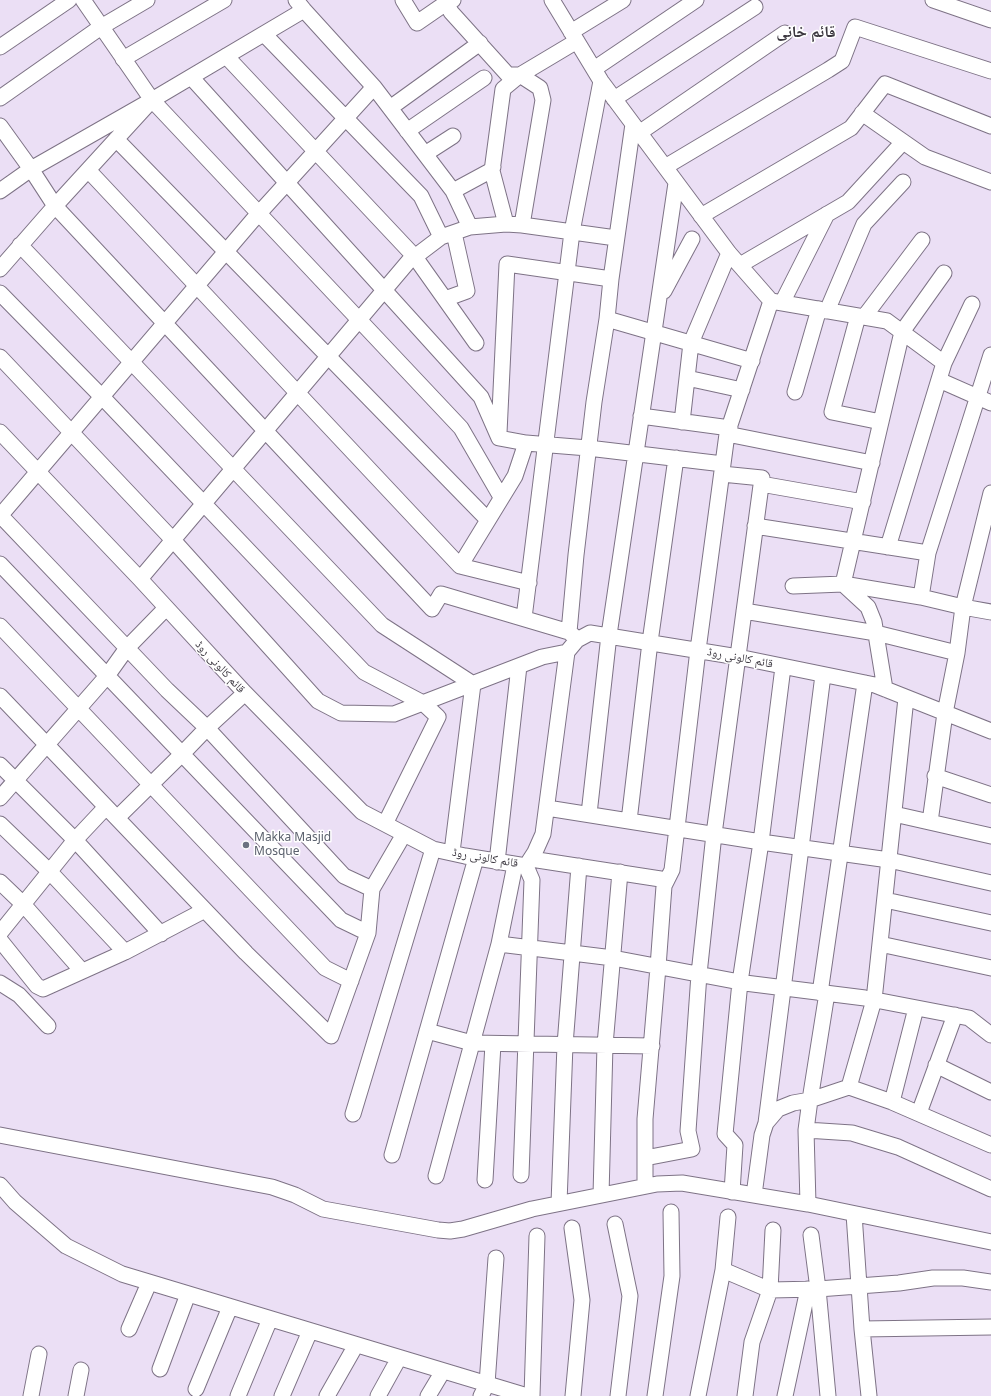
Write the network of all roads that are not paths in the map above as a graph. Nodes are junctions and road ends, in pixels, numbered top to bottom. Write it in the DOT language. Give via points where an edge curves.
graph roads {
  1 [pos="69,0"];
  2 [pos="83,0"];
  3 [pos="147,0"];
  4 [pos="224,0"];
  5 [pos="403,0"];
  6 [pos="552,0"];
  7 [pos="624,0"];
  8 [pos="696,0"];
  9 [pos="932,0"];
  10 [pos="448,1"];
  11 [pos="300,5"];
  12 [pos="756,7"];
  13 [pos="991,20"];
  14 [pos="101,27"];
  15 [pos="785,33"];
  16 [pos="264,34"];
  17 [pos="574,37"];
  18 [pos="480,43"];
  19 [pos="0,47"];
  20 [pos="226,56"];
  21 [pos="123,59"];
  22 [pos="991,71"];
  23 [pos="520,75"];
  24 [pos="597,75"];
  25 [pos="191,77"];
  26 [pos="484,78"];
  27 [pos="374,87"];
  28 [pos="0,98"];
  29 [pos="614,99"];
  30 [pos="152,100"];
  31 [pos="390,108"];
  32 [pos="862,113"];
  33 [pos="345,118"];
  34 [pos="0,126"];
  35 [pos="991,126"];
  36 [pos="636,128"];
  37 [pos="407,131"];
  38 [pos="453,136"];
  39 [pos="116,139"];
  40 [pos="904,142"];
  41 [pos="315,151"];
  42 [pos="425,154"];
  43 [pos="493,167"];
  44 [pos="665,167"];
  45 [pos="30,169"];
  46 [pos="88,170"];
  47 [pos="287,182"];
  48 [pos="903,182"];
  49 [pos="991,182"];
  50 [pos="676,183"];
  51 [pos="0,191"];
  52 [pos="453,191"];
  53 [pos="55,206"];
  54 [pos="258,214"];
  55 [pos="827,214"];
  56 [pos="701,216"];
  57 [pos="506,224"];
  58 [pos="522,225"];
  59 [pos="470,227"];
  60 [pos="572,232"];
  61 [pos="448,235"];
  62 [pos="616,238"];
  63 [pos="692,239"];
  64 [pos="922,240"];
  65 [pos="20,246"];
  66 [pos="226,252"];
  67 [pos="729,253"];
  68 [pos="415,257"];
  69 [pos="740,265"];
  70 [pos="0,268"];
  71 [pos="567,272"];
  72 [pos="944,273"];
  73 [pos="611,279"];
  74 [pos="197,286"];
  75 [pos="384,290"];
  76 [pos="0,293"];
  77 [pos="445,299"];
  78 [pos="777,302"];
  79 [pos="658,303"];
  80 [pos="972,304"];
  81 [pos="823,310"];
  82 [pos="861,317"];
  83 [pos="607,318"];
  84 [pos="359,320"];
  85 [pos="165,324"];
  86 [pos="654,332"];
  87 [pos="902,332"];
  88 [pos="476,343"];
  89 [pos="691,343"];
  90 [pos="991,355"];
  91 [pos="0,357"];
  92 [pos="328,357"];
  93 [pos="752,360"];
  94 [pos="132,363"];
  95 [pos="944,363"];
  96 [pos="687,378"];
  97 [pos="939,380"];
  98 [pos="742,390"];
  99 [pos="795,392"];
  100 [pos="298,393"];
  101 [pos="102,397"];
  102 [pos="984,400"];
  103 [pos="641,416"];
  104 [pos="682,422"];
  105 [pos="881,422"];
  106 [pos="265,431"];
  107 [pos="728,431"];
  108 [pos="0,432"];
  109 [pos="71,432"];
  110 [pos="499,438"];
  111 [pos="526,443"];
  112 [pos="546,445"];
  113 [pos="588,448"];
  114 [pos="636,454"];
  115 [pos="676,458"];
  116 [pos="872,463"];
  117 [pos="233,469"];
  118 [pos="723,469"];
  119 [pos="38,471"];
  120 [pos="761,484"];
  121 [pos="991,493"];
  122 [pos="502,497"];
  123 [pos="863,502"];
  124 [pos="204,504"];
  125 [pos="0,516"];
  126 [pos="488,520"];
  127 [pos="755,526"];
  128 [pos="173,540"];
  129 [pos="853,541"];
  130 [pos="888,547"];
  131 [pos="928,553"];
  132 [pos="0,564"];
  133 [pos="460,566"];
  134 [pos="140,579"];
  135 [pos="529,583"];
  136 [pos="843,584"];
  137 [pos="793,586"];
  138 [pos="921,597"];
  139 [pos="963,607"];
  140 [pos="166,608"];
  141 [pos="744,611"];
  142 [pos="991,612"];
  143 [pos="524,618"];
  144 [pos="0,626"];
  145 [pos="876,633"];
  146 [pos="609,635"];
  147 [pos="573,636"];
  148 [pos="650,642"];
  149 [pos="127,648"];
  150 [pos="698,650"];
  151 [pos="567,652"];
  152 [pos="956,653"];
  153 [pos="738,657"];
  154 [pos="519,666"];
  155 [pos="783,667"];
  156 [pos="823,675"];
  157 [pos="107,676"];
  158 [pos="865,683"];
  159 [pos="472,684"];
  160 [pos="885,689"];
  161 [pos="245,693"];
  162 [pos="0,696"];
  163 [pos="906,698"];
  164 [pos="423,703"];
  165 [pos="78,708"];
  166 [pos="944,713"];
  167 [pos="207,728"];
  168 [pos="991,731"];
  169 [pos="46,745"];
  170 [pos="182,754"];
  171 [pos="0,765"];
  172 [pos="936,776"];
  173 [pos="15,781"];
  174 [pos="151,785"];
  175 [pos="991,795"];
  176 [pos="0,798"];
  177 [pos="106,807"];
  178 [pos="547,808"];
  179 [pos="589,814"];
  180 [pos="894,814"];
  181 [pos="117,818"];
  182 [pos="629,821"];
  183 [pos="930,822"];
  184 [pos="0,824"];
  185 [pos="385,824"];
  186 [pos="677,828"];
  187 [pos="404,834"];
  188 [pos="714,834"];
  189 [pos="991,836"];
  190 [pos="75,840"];
  191 [pos="761,842"];
  192 [pos="801,848"];
  193 [pos="433,849"];
  194 [pos="452,852"];
  195 [pos="840,853"];
  196 [pos="476,858"];
  197 [pos="889,860"];
  198 [pos="497,862"];
  199 [pos="524,863"];
  200 [pos="579,866"];
  201 [pos="50,872"];
  202 [pos="620,872"];
  203 [pos="667,880"];
  204 [pos="0,882"];
  205 [pos="991,882"];
  206 [pos="372,889"];
  207 [pos="885,900"];
  208 [pos="23,904"];
  209 [pos="206,910"];
  210 [pos="991,924"];
  211 [pos="0,933"];
  212 [pos="160,934"];
  213 [pos="368,934"];
  214 [pos="0,940"];
  215 [pos="499,944"];
  216 [pos="880,944"];
  217 [pos="530,948"];
  218 [pos="125,952"];
  219 [pos="572,953"];
  220 [pos="612,958"];
  221 [pos="658,967"];
  222 [pos="991,968"];
  223 [pos="82,971"];
  224 [pos="698,974"];
  225 [pos="351,981"];
  226 [pos="740,982"];
  227 [pos="0,983"];
  228 [pos="782,988"];
  229 [pos="824,993"];
  230 [pos="874,1000"];
  231 [pos="916,1008"];
  232 [pos="955,1015"];
  233 [pos="48,1026"];
  234 [pos="427,1031"];
  235 [pos="991,1035"];
  236 [pos="472,1043"];
  237 [pos="493,1044"];
  238 [pos="526,1044"];
  239 [pos="565,1045"];
  240 [pos="605,1045"];
  241 [pos="652,1046"];
  242 [pos="936,1066"];
  243 [pos="849,1087"];
  244 [pos="991,1092"];
  245 [pos="810,1100"];
  246 [pos="892,1102"];
  247 [pos="919,1113"];
  248 [pos="353,1114"];
  249 [pos="766,1124"];
  250 [pos="806,1130"];
  251 [pos="0,1135"];
  252 [pos="991,1145"];
  253 [pos="392,1155"];
  254 [pos="645,1158"];
  255 [pos="521,1174"];
  256 [pos="436,1176"];
  257 [pos="485,1180"];
  258 [pos="0,1185"];
  259 [pos="645,1186"];
  260 [pos="991,1190"];
  261 [pos="732,1192"];
  262 [pos="601,1195"];
  263 [pos="754,1195"];
  264 [pos="559,1204"];
  265 [pos="808,1204"];
  266 [pos="671,1212"];
  267 [pos="854,1214"];
  268 [pos="728,1217"];
  269 [pos="615,1224"];
  270 [pos="572,1228"];
  271 [pos="773,1230"];
  272 [pos="811,1235"];
  273 [pos="537,1236"];
  274 [pos="991,1242"];
  275 [pos="496,1258"];
  276 [pos="723,1270"];
  277 [pos="991,1282"];
  278 [pos="149,1283"];
  279 [pos="859,1286"];
  280 [pos="813,1289"];
  281 [pos="770,1290"];
  282 [pos="188,1294"];
  283 [pos="230,1307"];
  284 [pos="270,1319"];
  285 [pos="991,1327"];
  286 [pos="129,1329"];
  287 [pos="862,1329"];
  288 [pos="310,1331"];
  289 [pos="356,1345"];
  290 [pos="39,1354"];
  291 [pos="399,1358"];
  292 [pos="160,1369"];
  293 [pos="81,1370"];
  294 [pos="443,1371"];
  295 [pos="196,1389"];
  296 [pos="484,1390"];
  297 [pos="31,1396"];
  298 [pos="76,1396"];
  299 [pos="238,1396"];
  300 [pos="282,1396"];
  301 [pos="327,1396"];
  302 [pos="378,1396"];
  303 [pos="428,1396"];
  304 [pos="527,1396"];
  305 [pos="532,1396"];
  306 [pos="573,1396"];
  307 [pos="618,1396"];
  308 [pos="655,1396"];
  309 [pos="698,1396"];
  310 [pos="745,1396"];
  311 [pos="785,1396"];
  312 [pos="828,1396"];
  313 [pos="869,1396"];
  1 -- 19 [label="street"];
  2 -- 14 [label="street"];
  3 -- 14 [label="street"];
  4 -- 21 [label="street"];
  5 -- 10 [label="street" via="416,23"];
  6 -- 17 [label="street"];
  7 -- 17 [label="street"];
  8 -- 24 [label="street"];
  9 -- 13 [label="street"];
  10 -- 18 [label="street" via="451,12"];
  11 -- 16 [label="street"];
  11 -- 27 [label="street"];
  12 -- 29 [label="street"];
  14 -- 21 [label="street"];
  14 -- 28 [label="street"];
  15 -- 36 [label="street"];
  16 -- 20 [label="street"];
  16 -- 33 [label="street"];
  17 -- 23 [label="street"];
  17 -- 24 [label="street"];
  18 -- 23 [label="street" via="508,75"];
  18 -- 31 [label="street"];
  20 -- 25 [label="street"];
  20 -- 41 [label="street"];
  21 -- 30 [label="street"];
  22 -- 44 [label="street" via="855,27 842,61"];
  23 -- 43 [label="street" via="503,89"];
  23 -- 58 [label="street" via="540,88 543,100"];
  24 -- 29 [label="street"];
  24 -- 60 [label="street"];
  25 -- 30 [label="street"];
  25 -- 47 [label="street"];
  26 -- 37 [label="street"];
  27 -- 31 [label="street"];
  27 -- 33 [label="street"];
  29 -- 36 [label="street"];
  30 -- 39 [label="street"];
  30 -- 45 [label="street"];
  30 -- 54 [label="street"];
  31 -- 37 [label="street"];
  32 -- 35 [label="street" via="885,84"];
  32 -- 40 [label="street"];
  32 -- 56 [label="street" via="851,128"];
  33 -- 41 [label="street"];
  33 -- 61 [label="street" via="421,196"];
  34 -- 45 [label="street"];
  36 -- 44 [label="street"];
  36 -- 62 [label="street"];
  37 -- 42 [label="street"];
  38 -- 42 [label="street"];
  39 -- 46 [label="street"];
  39 -- 66 [label="street"];
  40 -- 49 [label="street" via="925,157"];
  40 -- 55 [label="street" via="848,202"];
  41 -- 47 [label="street"];
  41 -- 68 [label="street"];
  42 -- 52 [label="street"];
  43 -- 52 [label="street"];
  43 -- 57 [label="street"];
  44 -- 50 [label="street"];
  45 -- 51 [label="street"];
  45 -- 53 [label="street"];
  46 -- 53 [label="street"];
  46 -- 74 [label="street"];
  47 -- 54 [label="street"];
  47 -- 75 [label="street"];
  48 -- 81 [label="street" via="864,224"];
  50 -- 56 [label="street"];
  50 -- 79 [label="street"];
  52 -- 59 [label="street"];
  53 -- 65 [label="street"];
  53 -- 85 [label="street"];
  54 -- 66 [label="street"];
  54 -- 84 [label="street"];
  55 -- 69 [label="street"];
  55 -- 78 [label="street"];
  56 -- 67 [label="street"];
  57 -- 58 [label="street"];
  57 -- 59 [label="street"];
  58 -- 60 [label="street"];
  59 -- 61 [label="street"];
  60 -- 62 [label="street"];
  60 -- 71 [label="street"];
  61 -- 68 [label="street"];
  61 -- 77 [label="street" via="467,291"];
  62 -- 73 [label="street"];
  63 -- 79 [label="street"];
  64 -- 82 [label="street"];
  65 -- 70 [label="street"];
  65 -- 94 [label="street"];
  66 -- 74 [label="street"];
  66 -- 92 [label="street"];
  67 -- 69 [label="street"];
  67 -- 89 [label="street"];
  68 -- 75 [label="street"];
  68 -- 77 [label="street"];
  69 -- 78 [label="street"];
  71 -- 73 [label="street"];
  71 -- 110 [label="street" via="506,264"];
  71 -- 112 [label="street"];
  72 -- 87 [label="street"];
  73 -- 83 [label="street"];
  74 -- 85 [label="street"];
  74 -- 100 [label="street"];
  75 -- 84 [label="street"];
  75 -- 110 [label="street" via="481,397"];
  76 -- 101 [label="street"];
  77 -- 88 [label="street"];
  78 -- 81 [label="street"];
  78 -- 93 [label="street"];
  79 -- 86 [label="street"];
  80 -- 95 [label="street"];
  81 -- 82 [label="street"];
  81 -- 99 [label="street"];
  82 -- 87 [label="street" via="886,321"];
  82 -- 105 [label="street" via="832,412"];
  83 -- 86 [label="street"];
  83 -- 113 [label="street"];
  84 -- 92 [label="street"];
  84 -- 122 [label="street" via="462,428"];
  85 -- 94 [label="street"];
  85 -- 106 [label="street"];
  86 -- 89 [label="street"];
  86 -- 103 [label="street"];
  87 -- 95 [label="street"];
  87 -- 105 [label="street"];
  89 -- 93 [label="street"];
  89 -- 96 [label="street"];
  90 -- 102 [label="street"];
  91 -- 109 [label="street"];
  92 -- 100 [label="street"];
  92 -- 126 [label="street"];
  93 -- 98 [label="street"];
  94 -- 101 [label="street"];
  94 -- 117 [label="street"];
  95 -- 97 [label="street"];
  96 -- 98 [label="street"];
  96 -- 104 [label="street"];
  97 -- 102 [label="street"];
  97 -- 130 [label="street"];
  98 -- 107 [label="street"];
  100 -- 106 [label="street"];
  100 -- 133 [label="street"];
  101 -- 109 [label="street"];
  101 -- 124 [label="street"];
  102 -- 131 [label="street"];
  103 -- 104 [label="street"];
  103 -- 114 [label="street"];
  104 -- 107 [label="street"];
  105 -- 116 [label="street"];
  106 -- 117 [label="street"];
  106 -- 143 [label="street" via="432,609 441,594"];
  107 -- 116 [label="street"];
  107 -- 118 [label="street"];
  108 -- 119 [label="street, قائم کالونی روڈ"];
  109 -- 119 [label="street"];
  109 -- 128 [label="street"];
  110 -- 111 [label="street"];
  111 -- 112 [label="street"];
  111 -- 122 [label="street" via="515,476"];
  112 -- 113 [label="street"];
  112 -- 135 [label="street"];
  113 -- 114 [label="street"];
  113 -- 147 [label="street" via="576,555"];
  114 -- 115 [label="street"];
  114 -- 146 [label="street"];
  115 -- 118 [label="street"];
  115 -- 148 [label="street"];
  116 -- 123 [label="street"];
  117 -- 124 [label="street"];
  117 -- 159 [label="street" via="382,626"];
  118 -- 120 [label="street" via="762,478"];
  118 -- 150 [label="street"];
  119 -- 125 [label="street"];
  119 -- 134 [label="street, قائم کالونی روڈ"];
  120 -- 123 [label="street"];
  120 -- 127 [label="street"];
  121 -- 139 [label="street"];
  122 -- 126 [label="street"];
  123 -- 129 [label="street"];
  124 -- 128 [label="street"];
  124 -- 164 [label="street" via="364,672"];
  125 -- 149 [label="street"];
  126 -- 133 [label="street"];
  127 -- 129 [label="street"];
  127 -- 141 [label="street"];
  128 -- 134 [label="street"];
  128 -- 164 [label="street" via="318,701 341,713 394,714"];
  129 -- 130 [label="street"];
  129 -- 136 [label="street"];
  130 -- 131 [label="street"];
  131 -- 138 [label="street"];
  132 -- 157 [label="street"];
  133 -- 135 [label="street"];
  134 -- 140 [label="street, قائم کالونی روڈ"];
  135 -- 143 [label="street"];
  136 -- 137 [label="street"];
  136 -- 138 [label="street"];
  136 -- 145 [label="street" via="868,607"];
  138 -- 139 [label="street"];
  139 -- 142 [label="street"];
  139 -- 152 [label="street"];
  140 -- 149 [label="street"];
  140 -- 161 [label="street, قائم کالونی روڈ"];
  141 -- 145 [label="street"];
  141 -- 153 [label="street"];
  143 -- 147 [label="street"];
  144 -- 165 [label="street"];
  145 -- 152 [label="street"];
  145 -- 160 [label="street"];
  146 -- 147 [label="street, قائم کالونی روڈ" via="590,633"];
  146 -- 148 [label="street, قائم کالونی روڈ"];
  146 -- 179 [label="street"];
  147 -- 151 [label="street"];
  148 -- 150 [label="street, قائم کالونی روڈ"];
  148 -- 182 [label="street"];
  149 -- 157 [label="street"];
  149 -- 167 [label="street"];
  150 -- 153 [label="street, قائم کالونی روڈ"];
  150 -- 186 [label="street"];
  151 -- 154 [label="street"];
  151 -- 178 [label="street, قائم کالونی روڈ"];
  152 -- 166 [label="street"];
  153 -- 155 [label="street, قائم کالونی روڈ"];
  153 -- 188 [label="street"];
  154 -- 159 [label="street"];
  154 -- 198 [label="street"];
  155 -- 156 [label="street, قائم کالونی روڈ"];
  155 -- 191 [label="street"];
  156 -- 158 [label="street, قائم کالونی روڈ"];
  156 -- 192 [label="street"];
  157 -- 165 [label="street"];
  157 -- 170 [label="street"];
  158 -- 160 [label="street, قائم کالونی روڈ"];
  158 -- 195 [label="street"];
  159 -- 164 [label="street"];
  159 -- 194 [label="street"];
  160 -- 163 [label="street, قائم کالونی روڈ"];
  161 -- 167 [label="street"];
  161 -- 185 [label="street, قائم کالونی روڈ" via="362,812"];
  162 -- 169 [label="street"];
  163 -- 166 [label="street, قائم کالونی روڈ"];
  163 -- 180 [label="street"];
  164 -- 185 [label="street" via="438,717"];
  165 -- 169 [label="street"];
  165 -- 174 [label="street"];
  166 -- 168 [label="street, قائم کالونی روڈ"];
  166 -- 172 [label="street"];
  167 -- 170 [label="street"];
  167 -- 206 [label="street" via="344,876"];
  169 -- 173 [label="street"];
  169 -- 177 [label="street"];
  170 -- 174 [label="street"];
  170 -- 213 [label="street" via="341,920"];
  171 -- 173 [label="street"];
  172 -- 175 [label="street"];
  172 -- 183 [label="street"];
  173 -- 176 [label="street"];
  173 -- 190 [label="street"];
  174 -- 181 [label="street"];
  174 -- 225 [label="street" via="325,968"];
  177 -- 181 [label="street"];
  177 -- 190 [label="street"];
  178 -- 179 [label="street"];
  178 -- 199 [label="street, قائم کالونی روڈ" via="543,834"];
  179 -- 182 [label="street"];
  180 -- 183 [label="street"];
  180 -- 197 [label="street"];
  181 -- 209 [label="street"];
  182 -- 186 [label="street"];
  183 -- 189 [label="street"];
  184 -- 201 [label="street"];
  185 -- 187 [label="street, قائم کالونی روڈ"];
  186 -- 188 [label="street"];
  186 -- 203 [label="street" via="672,870"];
  187 -- 193 [label="street, قائم کالونی روڈ"];
  187 -- 206 [label="street"];
  188 -- 191 [label="street"];
  188 -- 224 [label="street"];
  190 -- 201 [label="street"];
  190 -- 212 [label="street"];
  191 -- 192 [label="street"];
  191 -- 226 [label="street"];
  192 -- 195 [label="street"];
  192 -- 228 [label="street"];
  193 -- 194 [label="street, قائم کالونی روڈ"];
  193 -- 248 [label="street"];
  194 -- 196 [label="street, قائم کالونی روڈ"];
  195 -- 197 [label="street"];
  195 -- 229 [label="street"];
  196 -- 198 [label="street, قائم کالونی روڈ"];
  196 -- 234 [label="street"];
  197 -- 205 [label="street"];
  197 -- 207 [label="street"];
  198 -- 199 [label="street, قائم کالونی روڈ"];
  199 -- 200 [label="street"];
  199 -- 215 [label="street"];
  199 -- 217 [label="street" via="532,880"];
  200 -- 202 [label="street"];
  200 -- 219 [label="street"];
  201 -- 208 [label="street"];
  201 -- 218 [label="street"];
  202 -- 203 [label="street"];
  202 -- 220 [label="street"];
  203 -- 221 [label="street" via="664,886"];
  204 -- 208 [label="street"];
  206 -- 213 [label="street"];
  207 -- 210 [label="street"];
  207 -- 216 [label="street"];
  208 -- 211 [label="street"];
  208 -- 223 [label="street"];
  209 -- 212 [label="street"];
  209 -- 225 [label="street" via="331,1036"];
  212 -- 218 [label="street"];
  213 -- 225 [label="street"];
  214 -- 223 [label="street" via="37,986 43,989"];
  215 -- 217 [label="street"];
  215 -- 236 [label="street"];
  216 -- 222 [label="street"];
  216 -- 230 [label="street"];
  217 -- 219 [label="street"];
  217 -- 238 [label="street"];
  218 -- 223 [label="street"];
  219 -- 220 [label="street"];
  219 -- 239 [label="street"];
  220 -- 221 [label="street"];
  220 -- 240 [label="street"];
  221 -- 224 [label="street"];
  221 -- 241 [label="street"];
  224 -- 226 [label="street"];
  224 -- 254 [label="street" via="688,1131 692,1149"];
  226 -- 228 [label="street"];
  226 -- 261 [label="street" via="725,1134 735,1145"];
  227 -- 233 [label="street" via="19,995"];
  228 -- 229 [label="street"];
  228 -- 249 [label="street"];
  229 -- 230 [label="street"];
  229 -- 245 [label="street"];
  230 -- 231 [label="street"];
  230 -- 243 [label="street"];
  231 -- 232 [label="street"];
  231 -- 246 [label="street"];
  232 -- 235 [label="street" via="969,1018"];
  232 -- 242 [label="street"];
  234 -- 236 [label="street"];
  234 -- 253 [label="street"];
  236 -- 237 [label="street"];
  236 -- 256 [label="street"];
  237 -- 238 [label="street"];
  237 -- 257 [label="street"];
  238 -- 239 [label="street"];
  238 -- 255 [label="street"];
  239 -- 240 [label="street"];
  239 -- 264 [label="street"];
  240 -- 241 [label="street"];
  240 -- 262 [label="street"];
  241 -- 254 [label="street" via="645,1119"];
  242 -- 244 [label="street"];
  242 -- 247 [label="street"];
  243 -- 245 [label="street"];
  243 -- 246 [label="street"];
  245 -- 249 [label="street" via="778,1109"];
  245 -- 250 [label="street"];
  246 -- 247 [label="street"];
  247 -- 252 [label="street"];
  249 -- 263 [label="street" via="762,1135"];
  250 -- 260 [label="street" via="852,1133 898,1147"];
  250 -- 265 [label="street"];
  251 -- 264 [label="street" via="272,1187 323,1209 438,1230 463,1229"];
  254 -- 259 [label="street"];
  258 -- 278 [label="street" via="15,1202 66,1246 122,1274"];
  259 -- 261 [label="street" via="682,1183"];
  259 -- 262 [label="street"];
  261 -- 263 [label="street"];
  262 -- 264 [label="street"];
  263 -- 265 [label="street"];
  265 -- 267 [label="street"];
  266 -- 308 [label="street" via="672,1276"];
  267 -- 274 [label="street"];
  267 -- 279 [label="street"];
  268 -- 276 [label="street"];
  269 -- 307 [label="street" via="630,1296"];
  270 -- 306 [label="street" via="582,1300"];
  271 -- 281 [label="street"];
  272 -- 280 [label="street"];
  273 -- 305 [label="street"];
  275 -- 296 [label="street"];
  276 -- 281 [label="street"];
  276 -- 309 [label="street"];
  277 -- 279 [label="street" via="963,1278 933,1278"];
  278 -- 282 [label="street"];
  278 -- 286 [label="street"];
  279 -- 280 [label="street"];
  279 -- 287 [label="street"];
  280 -- 281 [label="street"];
  280 -- 311 [label="street"];
  280 -- 312 [label="street"];
  281 -- 310 [label="street" via="752,1342"];
  282 -- 283 [label="street"];
  282 -- 292 [label="street"];
  283 -- 284 [label="street"];
  283 -- 295 [label="street"];
  284 -- 288 [label="street"];
  284 -- 299 [label="street"];
  285 -- 287 [label="street"];
  287 -- 313 [label="street"];
  288 -- 289 [label="street"];
  288 -- 300 [label="street"];
  289 -- 291 [label="street"];
  289 -- 301 [label="street"];
  290 -- 297 [label="street"];
  291 -- 294 [label="street"];
  291 -- 302 [label="street"];
  293 -- 298 [label="street"];
  294 -- 296 [label="street"];
  294 -- 303 [label="street"];
  296 -- 304 [label="street"];
}
